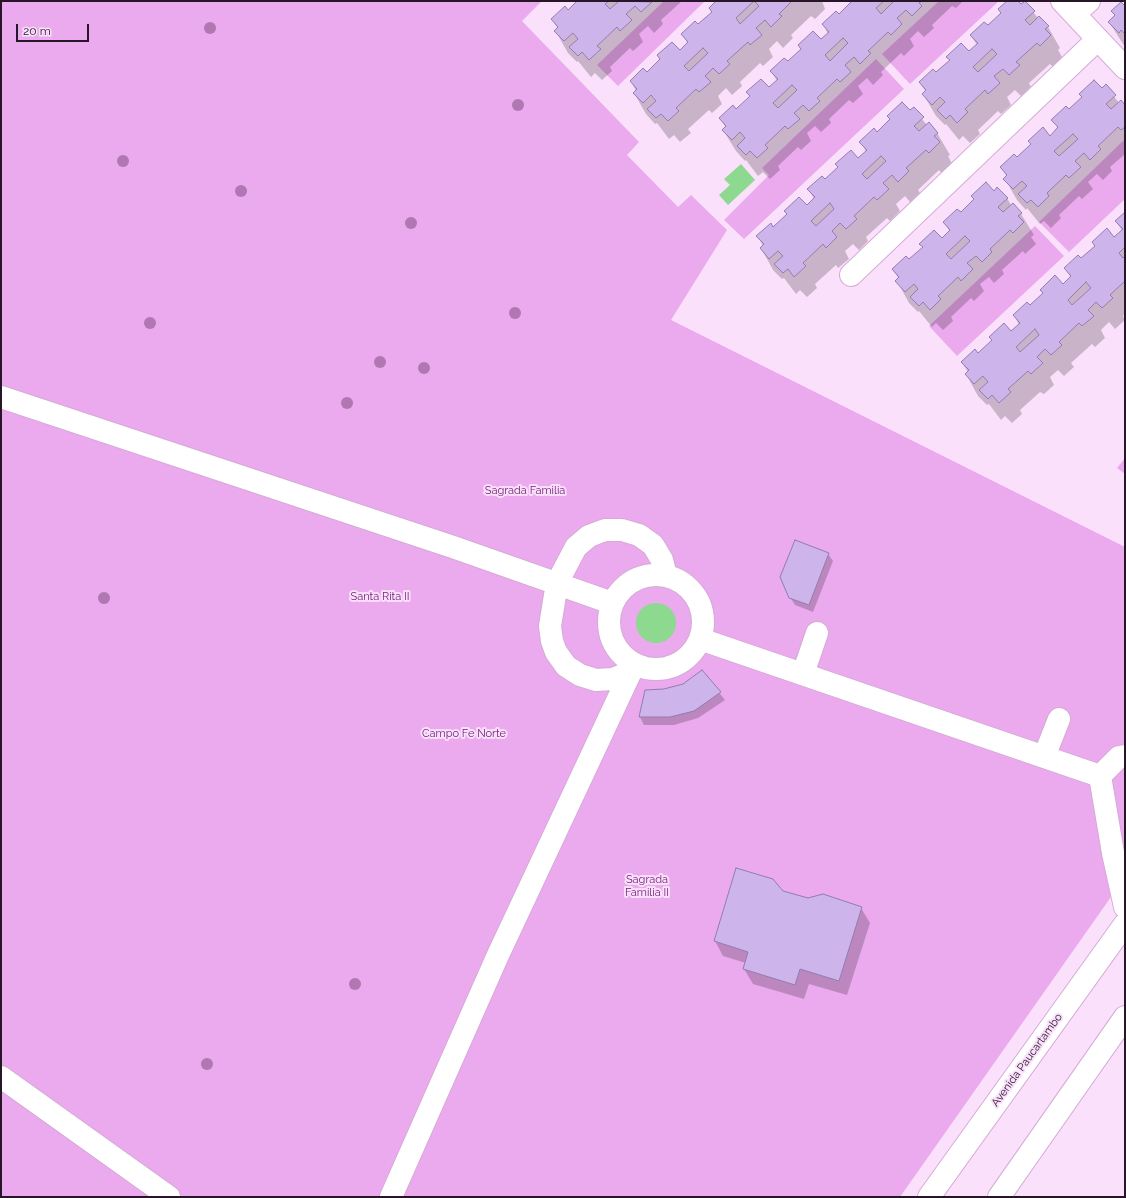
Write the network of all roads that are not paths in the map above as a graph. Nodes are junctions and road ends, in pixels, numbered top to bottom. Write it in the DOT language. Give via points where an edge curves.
graph roads {
  1 [pos="1076,5"];
  2 [pos="1098,39"];
  3 [pos="1125,68"];
  4 [pos="851,276"];
  5 [pos="1,397"];
  6 [pos="666,576"];
  7 [pos="557,583"];
  8 [pos="612,603"];
  9 [pos="817,633"];
  10 [pos="700,639"];
  11 [pos="634,665"];
  12 [pos="803,674"];
  13 [pos="1059,719"];
  14 [pos="1125,756"];
  15 [pos="1044,757"];
  16 [pos="1100,776"];
  17 [pos="1125,908"];
  18 [pos="1125,924"];
  19 [pos="1125,1017"];
  20 [pos="1,1077"];
  21 [pos="169,1197"];
  22 [pos="391,1197"];
  23 [pos="929,1197"];
  24 [pos="999,1197"];
  1 -- 2 [label="main road"];
  2 -- 3 [label="main road"];
  2 -- 4 [label="main road"];
  5 -- 7 [label="main road"];
  6 -- 7 [label="main road" via="662,560 653,545 644,538 622,530 605,530 589,536 576,547"];
  6 -- 8 [label="main road" via="651,575 636,579 617,593"];
  6 -- 10 [label="main road" via="681,582 693,593 701,607 704,623"];
  7 -- 8 [label="main road"];
  7 -- 11 [label="main road" via="550,626 556,652 566,666 580,675 596,680 612,679 628,673"];
  8 -- 11 [label="main road" via="609,629 613,643 622,656"];
  9 -- 12 [label="main road"];
  10 -- 11 [label="main road" via="692,653 680,664 665,669 649,670"];
  10 -- 12 [label="main road"];
  11 -- 22 [label="main road" via="498,955"];
  12 -- 15 [label="main road"];
  13 -- 15 [label="main road"];
  14 -- 16 [label="main road" via="1119,757"];
  15 -- 16 [label="main road"];
  16 -- 17 [label="main road"];
  18 -- 23 [label="main road, Avenida Paucartambo"];
  19 -- 24 [label="main road"];
  20 -- 21 [label="main road"];
}
